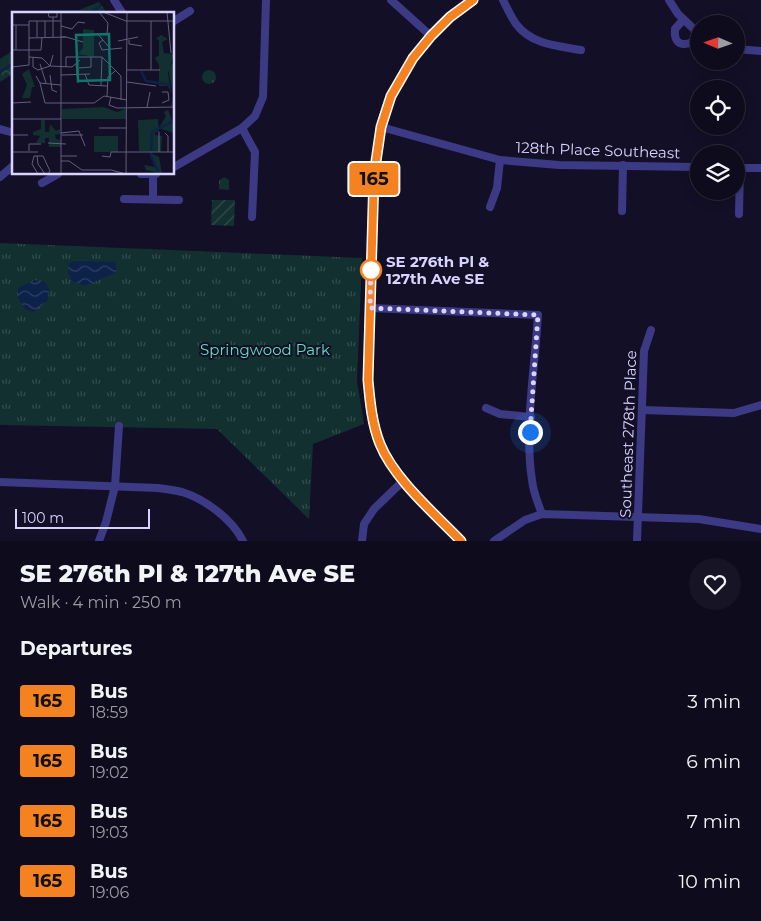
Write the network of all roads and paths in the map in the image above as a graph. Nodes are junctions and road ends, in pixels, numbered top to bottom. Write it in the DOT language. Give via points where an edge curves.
graph roads {
  1 [pos="114,0"];
  2 [pos="266,0"];
  3 [pos="391,0"];
  4 [pos="472,0"];
  5 [pos="503,0"];
  6 [pos="669,0"];
  7 [pos="190,11"];
  8 [pos="122,12"];
  9 [pos="175,20"];
  10 [pos="683,20"];
  11 [pos="690,27"];
  12 [pos="431,36"];
  13 [pos="690,44"];
  14 [pos="581,50"];
  15 [pos="745,50"];
  16 [pos="761,51"];
  17 [pos="381,127"];
  18 [pos="242,128"];
  19 [pos="500,160"];
  20 [pos="623,165"];
  21 [pos="12,167"];
  22 [pos="175,167"];
  23 [pos="690,167"];
  24 [pos="745,168"];
  25 [pos="761,168"];
  26 [pos="56,175"];
  27 [pos="155,175"];
  28 [pos="0,177"];
  29 [pos="42,183"];
  30 [pos="124,199"];
  31 [pos="153,199"];
  32 [pos="179,200"];
  33 [pos="739,200"];
  34 [pos="490,207"];
  35 [pos="622,211"];
  36 [pos="739,214"];
  37 [pos="252,217"];
  38 [pos="370,308"];
  39 [pos="651,330"];
  40 [pos="761,405"];
  41 [pos="486,408"];
  42 [pos="642,410"];
  43 [pos="531,417"];
  44 [pos="118,426"];
  45 [pos="403,481"];
  46 [pos="0,482"];
  47 [pos="115,486"];
  48 [pos="542,514"];
  49 [pos="638,516"];
  50 [pos="761,529"];
  51 [pos="99,541"];
  52 [pos="243,541"];
  53 [pos="362,541"];
  54 [pos="460,541"];
  55 [pos="494,541"];
  56 [pos="637,541"];
  1 -- 8 [label="street"];
  2 -- 18 [label="street" via="263,97 254,116"];
  3 -- 12 [label="street"];
  4 -- 12 [label="street"];
  5 -- 14 [label="street" via="517,25 529,36 546,45"];
  6 -- 10 [label="street"];
  7 -- 9 [label="street"];
  10 -- 11 [label="street"];
  10 -- 13 [label="street" via="675,29 676,38 679,42"];
  12 -- 17 [label="street" via="402,75"];
  15 -- 16 [label="street"];
  17 -- 19 [label="street, 128th Place Southeast"];
  17 -- 38 [label="street" via="374,175"];
  18 -- 22 [label="street"];
  18 -- 37 [label="street" via="255,152"];
  19 -- 20 [label="street, 128th Place Southeast" via="559,165"];
  19 -- 34 [label="street" via="497,188"];
  20 -- 23 [label="street, 128th Place Southeast"];
  20 -- 35 [label="street"];
  21 -- 28 [label="street"];
  24 -- 25 [label="street"];
  26 -- 29 [label="street"];
  27 -- 31 [label="street"];
  30 -- 31 [label="street"];
  31 -- 32 [label="street"];
  33 -- 36 [label="street"];
  38 -- 43 [label="street" via="538,315"];
  38 -- 45 [label="street" via="368,380 371,414 380,445"];
  39 -- 42 [label="street, Southeast 278th Place" via="644,350"];
  40 -- 42 [label="street" via="734,413"];
  41 -- 43 [label="street" via="500,414"];
  42 -- 49 [label="street, Southeast 278th Place"];
  43 -- 48 [label="street" via="532,483"];
  44 -- 47 [label="street"];
  45 -- 53 [label="street" via="374,509 364,524"];
  45 -- 54 [label="street"];
  46 -- 47 [label="street"];
  47 -- 51 [label="street"];
  47 -- 52 [label="street" via="158,488 182,492 201,500 222,515"];
  48 -- 49 [label="street"];
  48 -- 55 [label="street" via="525,520"];
  49 -- 50 [label="street" via="699,519"];
  49 -- 56 [label="street, Southeast 278th Place"];
}
